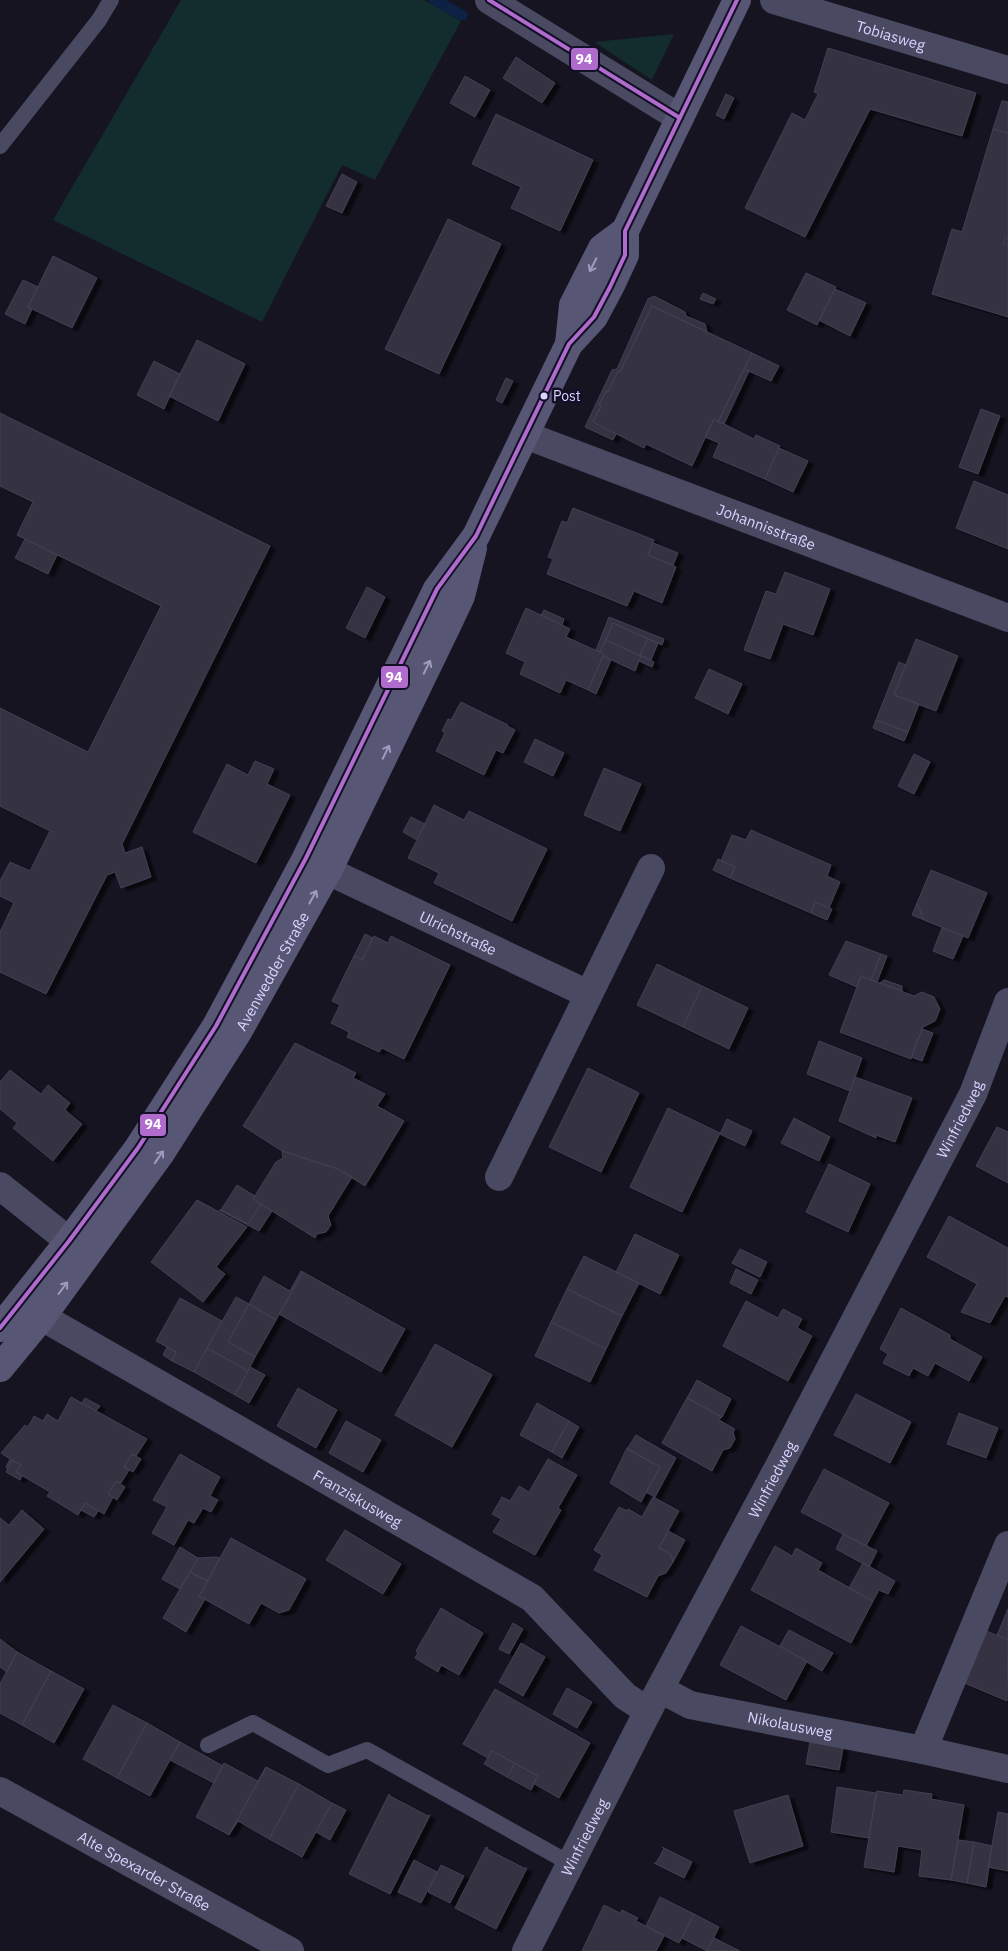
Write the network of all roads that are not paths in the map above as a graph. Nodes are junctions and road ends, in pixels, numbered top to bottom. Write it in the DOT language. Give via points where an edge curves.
graph roads {
  1 [pos="111,0"];
  2 [pos="488,0"];
  3 [pos="737,0"];
  4 [pos="774,0"];
  5 [pos="1008,70"];
  6 [pos="680,118"];
  7 [pos="0,146"];
  8 [pos="525,435"];
  9 [pos="476,536"];
  10 [pos="1008,618"];
  11 [pos="650,868"];
  12 [pos="328,871"];
  13 [pos="588,994"];
  14 [pos="1008,1002"];
  15 [pos="499,1177"];
  16 [pos="0,1186"];
  17 [pos="69,1241"];
  18 [pos="42,1317"];
  19 [pos="0,1328"];
  20 [pos="0,1368"];
  21 [pos="1008,1545"];
  22 [pos="654,1700"];
  23 [pos="208,1745"];
  24 [pos="923,1750"];
  25 [pos="1008,1768"];
  26 [pos="0,1791"];
  27 [pos="571,1864"];
  28 [pos="290,1951"];
  29 [pos="526,1951"];
  1 -- 7 [label="lane" via="99,20"];
  2 -- 6 [label="street"];
  3 -- 6 [label="main road, Avenwedder Straße"];
  4 -- 5 [label="street, Tobiasweg"];
  6 -- 8 [label="main road, Avenwedder Straße" via="626,230 602,248 573,305 569,344"];
  8 -- 9 [label="main road, Avenwedder Straße"];
  8 -- 10 [label="street, Johannisstraße"];
  12 -- 9 [label="main road, Avenwedder Straße, one-way" via="461,596"];
  9 -- 17 [label="main road, Avenwedder Straße" via="437,589 306,858 216,1026 138,1148"];
  11 -- 13 [label="street"];
  12 -- 13 [label="street, Ulrichstraße"];
  18 -- 12 [label="main road, Avenwedder Straße, one-way" via="162,1153 238,1032"];
  13 -- 15 [label="street"];
  14 -- 22 [label="street, Winfriedweg" via="973,1094"];
  16 -- 17 [label="street"];
  17 -- 19 [label="main road, Avenwedder Straße"];
  18 -- 20 [label="main road, Avenwedder Straße"];
  18 -- 22 [label="street, Franziskusweg" via="532,1598 625,1696"];
  21 -- 24 [label="street"];
  22 -- 24 [label="street, Nikolausweg"];
  22 -- 27 [label="street, Winfriedweg"];
  23 -- 27 [label="lane" via="253,1723 328,1765 367,1750"];
  24 -- 25 [label="street, Nikolausweg"];
  26 -- 28 [label="street, Alte Spexarder Straße"];
  27 -- 29 [label="street, Winfriedweg"];
}
